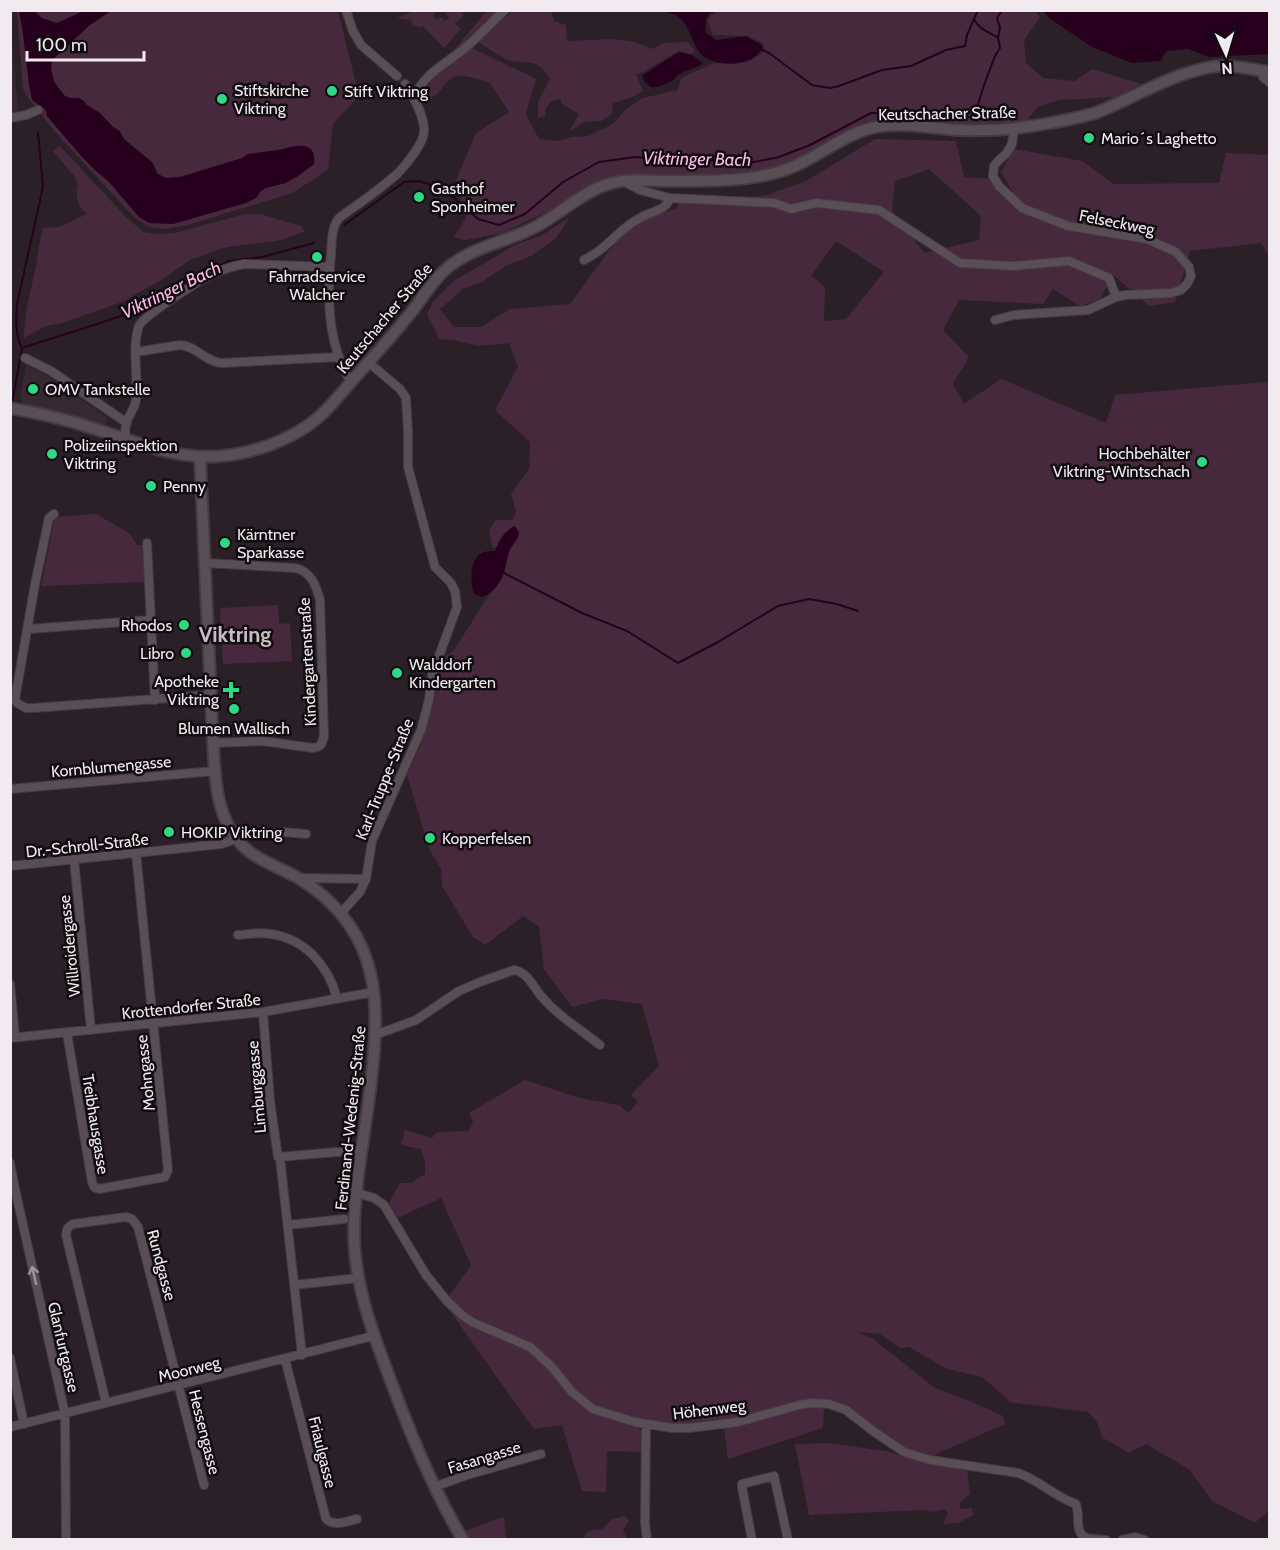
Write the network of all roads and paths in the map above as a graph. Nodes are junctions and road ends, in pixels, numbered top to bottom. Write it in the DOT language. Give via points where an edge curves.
graph roads {
  1 [pos="346,10"];
  2 [pos="506,10"];
  3 [pos="1267,72"];
  4 [pos="397,76"];
  5 [pos="1269,83"];
  6 [pos="405,84"];
  7 [pos="413,96"];
  8 [pos="38,110"];
  9 [pos="10,118"];
  10 [pos="1014,129"];
  11 [pos="623,181"];
  12 [pos="670,198"];
  13 [pos="584,260"];
  14 [pos="330,267"];
  15 [pos="1116,297"];
  16 [pos="995,320"];
  17 [pos="136,352"];
  18 [pos="338,357"];
  19 [pos="25,358"];
  20 [pos="368,362"];
  21 [pos="351,382"];
  22 [pos="10,408"];
  23 [pos="127,423"];
  24 [pos="125,439"];
  25 [pos="200,458"];
  26 [pos="54,514"];
  27 [pos="147,543"];
  28 [pos="205,563"];
  29 [pos="151,620"];
  30 [pos="28,629"];
  31 [pos="211,695"];
  32 [pos="155,699"];
  33 [pos="213,743"];
  34 [pos="215,771"];
  35 [pos="10,789"];
  36 [pos="306,834"];
  37 [pos="236,839"];
  38 [pos="136,853"];
  39 [pos="74,859"];
  40 [pos="10,866"];
  41 [pos="298,878"];
  42 [pos="366,879"];
  43 [pos="341,913"];
  44 [pos="238,935"];
  45 [pos="10,984"];
  46 [pos="374,992"];
  47 [pos="337,998"];
  48 [pos="263,1012"];
  49 [pos="153,1024"];
  50 [pos="91,1030"];
  51 [pos="68,1033"];
  52 [pos="375,1035"];
  53 [pos="13,1038"];
  54 [pos="600,1046"];
  55 [pos="361,1150"];
  56 [pos="280,1158"];
  57 [pos="10,1163"];
  58 [pos="161,1179"];
  59 [pos="357,1193"];
  60 [pos="344,1219"];
  61 [pos="288,1225"];
  62 [pos="358,1278"];
  63 [pos="294,1285"];
  64 [pos="373,1336"];
  65 [pos="302,1355"];
  66 [pos="10,1358"];
  67 [pos="285,1359"];
  68 [pos="12,1370"];
  69 [pos="179,1385"];
  70 [pos="106,1404"];
  71 [pos="65,1414"];
  72 [pos="24,1424"];
  73 [pos="646,1424"];
  74 [pos="10,1427"];
  75 [pos="541,1454"];
  76 [pos="204,1485"];
  77 [pos="434,1487"];
  78 [pos="357,1519"];
  79 [pos="66,1539"];
  80 [pos="463,1539"];
  81 [pos="647,1539"];
  82 [pos="752,1539"];
  83 [pos="788,1539"];
  84 [pos="1106,1539"];
  85 [pos="1122,1539"];
  86 [pos="1145,1539"];
  1 -- 4 [label="street" via="361,45"];
  2 -- 7 [label="street" via="429,75"];
  3 -- 5 [label="street" via="1263,77"];
  3 -- 10 [label="main road, Keutschacher Straße" via="1235,66 1207,67 1095,112"];
  6 -- 7 [label="street"];
  7 -- 14 [label="street" via="424,129 423,138 398,173 339,218 333,232"];
  8 -- 9 [label="street"];
  10 -- 11 [label="main road, Keutschacher Straße" via="877,127 856,133 800,165 776,173 744,179"];
  10 -- 15 [label="street, Felseckweg" via="1012,144 994,166 993,176 1022,208 1068,226 1147,239 1176,252 1189,267 1191,276 1180,290"];
  11 -- 12 [label="street"];
  11 -- 20 [label="main road, Keutschacher Straße" via="584,196 517,236 457,260 441,273"];
  12 -- 13 [label="street" via="664,207 629,224"];
  12 -- 15 [label="street" via="774,203 791,208 816,203 879,210 960,263 1014,266 1069,261 1110,278"];
  14 -- 17 [label="street" via="244,264 209,276 143,320"];
  14 -- 18 [label="street" via="330,322"];
  15 -- 16 [label="street, Felseckweg" via="1088,310"];
  17 -- 18 [label="street" via="187,345 212,362 222,363"];
  17 -- 23 [label="street" via="136,402"];
  18 -- 21 [label="street"];
  19 -- 23 [label="street" via="51,371"];
  20 -- 21 [label="main road, Keutschacher Straße"];
  20 -- 42 [label="street, Karl-Truppe-Straße" via="400,388 405,398 408,467 435,567 451,583 457,607 432,675 421,730 372,842"];
  21 -- 25 [label="main road, Keutschacher Straße" via="321,415 285,438 236,455"];
  22 -- 24 [label="main road, Keutschacher Straße"];
  23 -- 24 [label="street"];
  24 -- 25 [label="main road, Keutschacher Straße"];
  25 -- 28 [label="main road, Ferdinand-Wedenig-Straße"];
  26 -- 30 [label="street" via="49,518"];
  27 -- 29 [label="street"];
  28 -- 31 [label="main road, Ferdinand-Wedenig-Straße"];
  28 -- 33 [label="street, Kindergartenstraße" via="303,570 314,582 320,600 322,743 313,748 262,741"];
  29 -- 30 [label="street"];
  29 -- 32 [label="street"];
  30 -- 32 [label="street" via="15,699 20,706"];
  31 -- 32 [label="street"];
  31 -- 33 [label="main road, Ferdinand-Wedenig-Straße"];
  33 -- 34 [label="main road, Ferdinand-Wedenig-Straße"];
  34 -- 35 [label="street, Kornblumengasse"];
  34 -- 37 [label="main road, Ferdinand-Wedenig-Straße" via="223,813"];
  36 -- 37 [label="street, Dr.-Schroll-Straße" via="283,832"];
  37 -- 38 [label="street, Dr.-Schroll-Straße" via="222,844"];
  37 -- 41 [label="main road, Ferdinand-Wedenig-Straße" via="260,860"];
  38 -- 39 [label="street, Dr.-Schroll-Straße"];
  38 -- 49 [label="street, Mohngasse"];
  39 -- 40 [label="street, Dr.-Schroll-Straße"];
  39 -- 50 [label="street, Willroidergasse"];
  41 -- 42 [label="street"];
  41 -- 43 [label="main road, Ferdinand-Wedenig-Straße"];
  42 -- 43 [label="street, Karl-Truppe-Straße"];
  43 -- 46 [label="main road, Ferdinand-Wedenig-Straße" via="363,948"];
  44 -- 47 [label="street" via="270,933 311,952 326,972"];
  45 -- 53 [label="street"];
  46 -- 47 [label="street, Krottendorfer Straße"];
  46 -- 52 [label="main road, Ferdinand-Wedenig-Straße"];
  47 -- 48 [label="street, Krottendorfer Straße"];
  48 -- 49 [label="street, Krottendorfer Straße"];
  48 -- 56 [label="street, Limburggasse" via="270,1101"];
  49 -- 50 [label="street, Krottendorfer Straße"];
  49 -- 58 [label="street, Mohngasse" via="168,1170"];
  50 -- 51 [label="street, Krottendorfer Straße"];
  51 -- 53 [label="street, Krottendorfer Straße"];
  51 -- 58 [label="street, Treibhausgasse" via="94,1186 99,1189"];
  52 -- 54 [label="street" via="416,1020 459,991 518,970 552,1007"];
  52 -- 55 [label="main road, Ferdinand-Wedenig-Straße"];
  55 -- 56 [label="street"];
  55 -- 59 [label="main road, Ferdinand-Wedenig-Straße"];
  56 -- 61 [label="street, Limburggasse"];
  71 -- 57 [label="street, Glanfurtgasse, one-way"];
  59 -- 62 [label="main road, Ferdinand-Wedenig-Straße" via="354,1231"];
  59 -- 73 [label="street, Höhenweg" via="384,1205 426,1275 462,1315 530,1347 593,1409"];
  60 -- 61 [label="street"];
  61 -- 63 [label="street, Limburggasse"];
  62 -- 63 [label="street"];
  62 -- 64 [label="main road, Ferdinand-Wedenig-Straße"];
  63 -- 65 [label="street, Limburggasse"];
  64 -- 65 [label="street, Moorweg"];
  64 -- 77 [label="main road, Ferdinand-Wedenig-Straße"];
  65 -- 67 [label="street, Moorweg"];
  66 -- 68 [label="street"];
  67 -- 69 [label="street, Moorweg"];
  67 -- 78 [label="street, Friaulgasse" via="326,1519 334,1524"];
  68 -- 72 [label="street"];
  69 -- 70 [label="street, Moorweg"];
  69 -- 70 [label="street, Rundgasse" via="136,1222 126,1217 73,1224 66,1235"];
  69 -- 76 [label="street, Hessengasse"];
  70 -- 71 [label="street, Moorweg"];
  71 -- 72 [label="street, Moorweg"];
  71 -- 79 [label="street, Glanfurtgasse"];
  72 -- 74 [label="street, Moorweg"];
  73 -- 81 [label="street"];
  73 -- 84 [label="street, Höhenweg" via="689,1428 738,1422 799,1405 836,1406 904,1452 1026,1476 1076,1504 1077,1524 1083,1537"];
  75 -- 77 [label="street, Fasangasse"];
  77 -- 80 [label="main road, Ferdinand-Wedenig-Straße"];
  82 -- 83 [label="street" via="742,1484 774,1476"];
  85 -- 86 [label="street"];
}
